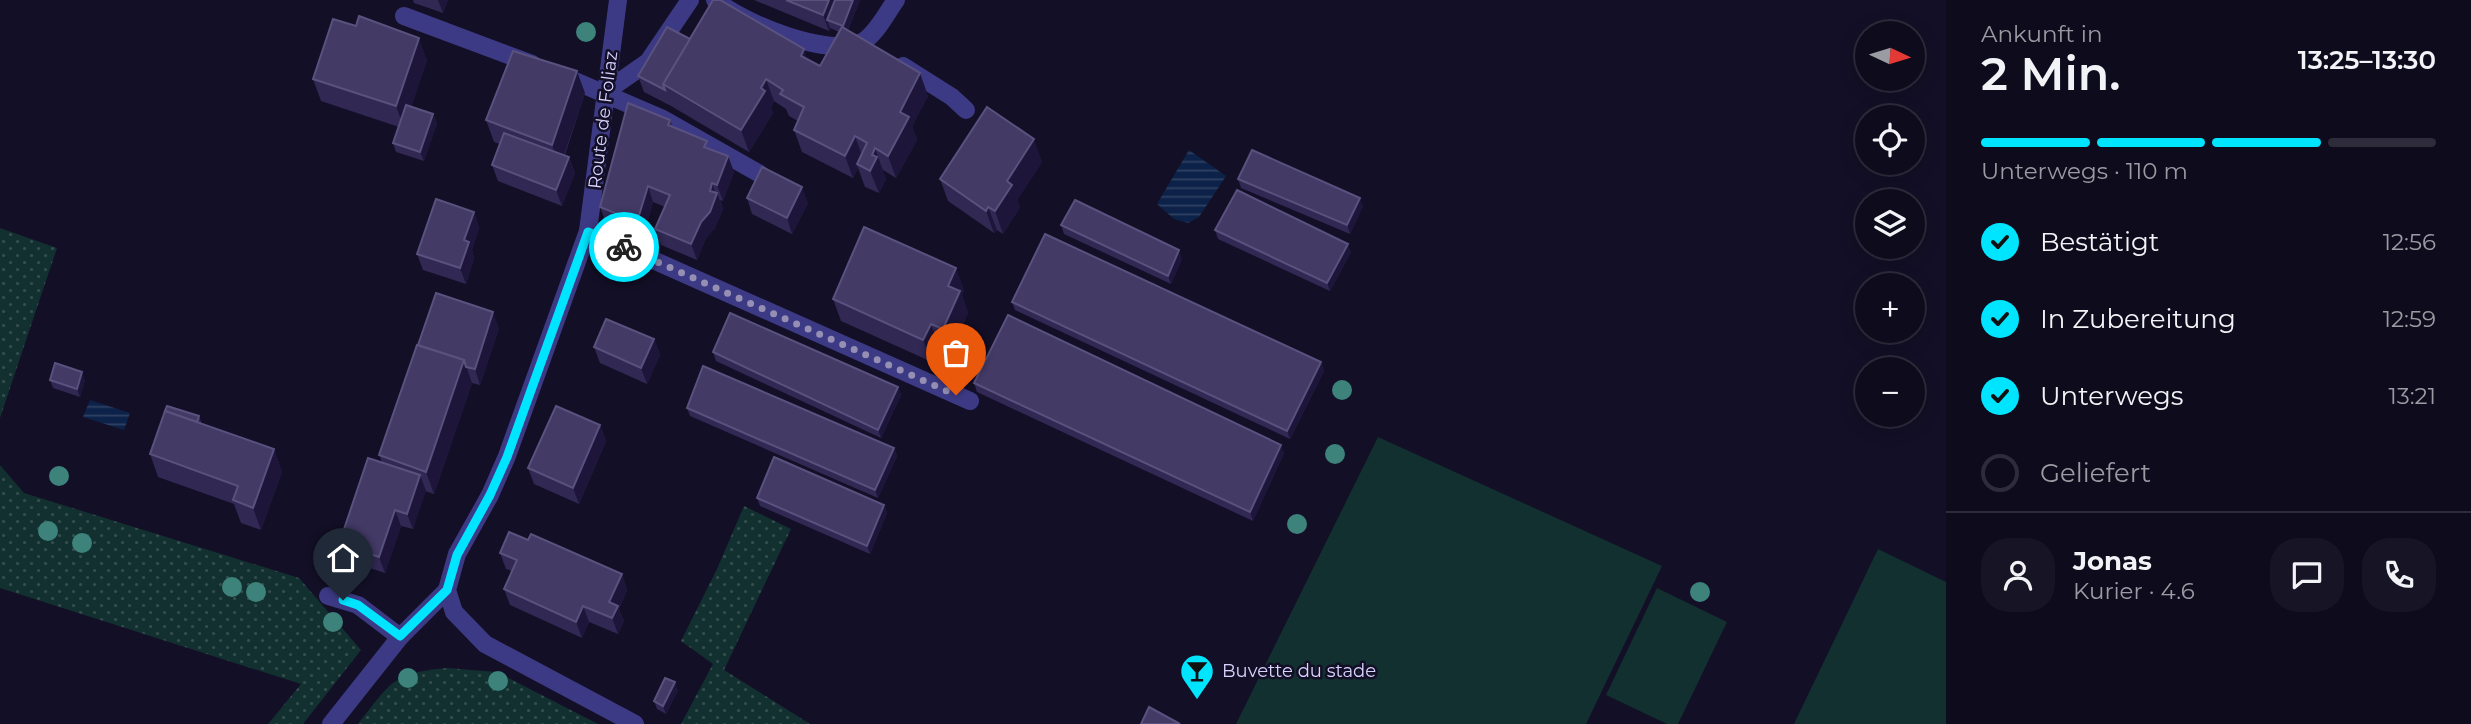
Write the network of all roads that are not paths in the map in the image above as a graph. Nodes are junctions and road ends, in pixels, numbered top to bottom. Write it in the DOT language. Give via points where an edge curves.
graph roads {
  1 [pos="618,0"];
  2 [pos="690,0"];
  3 [pos="715,0"];
  4 [pos="896,0"];
  5 [pos="404,16"];
  6 [pos="875,48"];
  7 [pos="606,92"];
  8 [pos="966,110"];
  9 [pos="760,174"];
  10 [pos="588,232"];
  11 [pos="970,401"];
  12 [pos="447,590"];
  13 [pos="328,596"];
  14 [pos="400,636"];
  15 [pos="331,724"];
  16 [pos="635,724"];
  1 -- 7 [label="street, Route de Foliaz"];
  2 -- 7 [label="street" via="648,62"];
  3 -- 6 [label="street" via="757,27 776,33"];
  4 -- 6 [label="street"];
  5 -- 7 [label="street"];
  6 -- 8 [label="street"];
  7 -- 9 [label="street"];
  7 -- 10 [label="street, Route de Foliaz"];
  10 -- 11 [label="street"];
  10 -- 12 [label="street, Route de Foliaz" via="507,457 457,555"];
  12 -- 14 [label="street"];
  12 -- 16 [label="street" via="454,612 485,644"];
  13 -- 14 [label="street" via="358,605"];
  14 -- 15 [label="street"];
}
